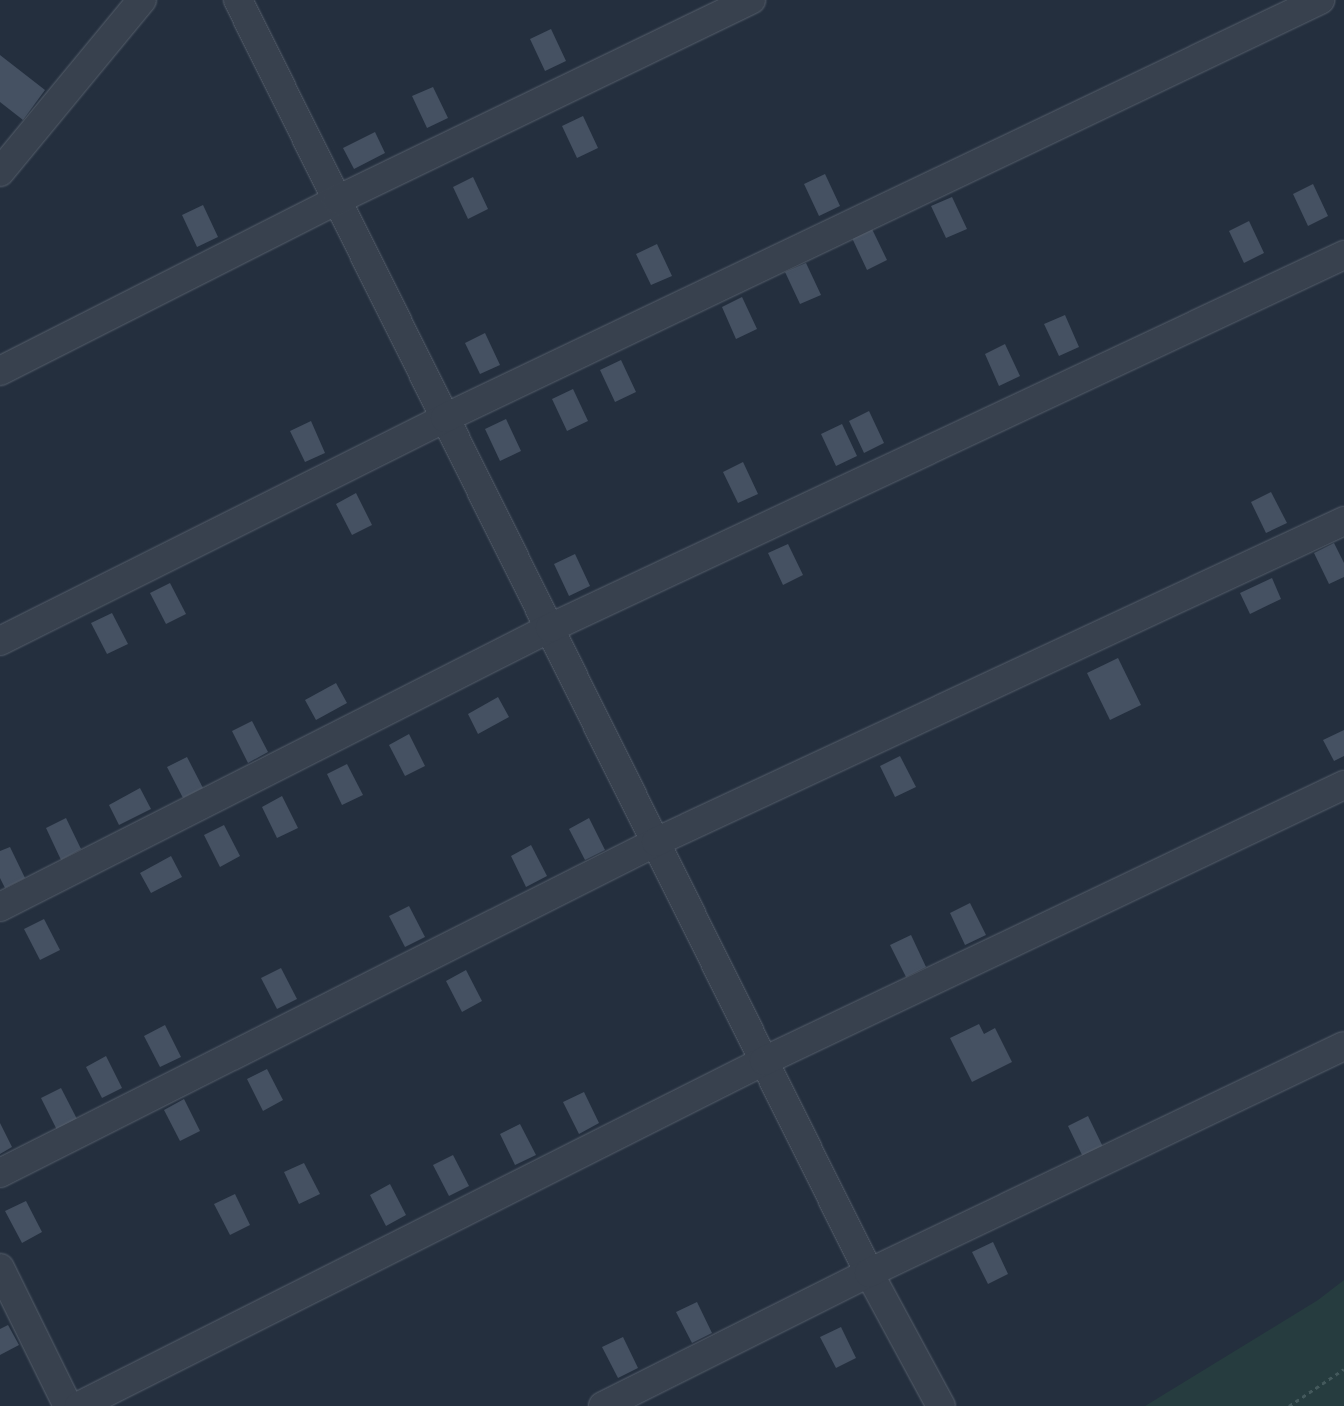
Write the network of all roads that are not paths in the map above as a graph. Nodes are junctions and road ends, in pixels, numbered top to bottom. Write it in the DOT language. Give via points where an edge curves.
graph roads {
  1 [pos="142,0"];
  2 [pos="238,0"];
  3 [pos="751,0"];
  4 [pos="1320,0"];
  5 [pos="0,172"];
  6 [pos="337,200"];
  7 [pos="1344,255"];
  8 [pos="0,371"];
  9 [pos="445,418"];
  10 [pos="1344,521"];
  11 [pos="550,628"];
  12 [pos="0,641"];
  13 [pos="1344,785"];
  14 [pos="656,842"];
  15 [pos="0,907"];
  16 [pos="1344,1046"];
  17 [pos="764,1061"];
  18 [pos="0,1173"];
  19 [pos="0,1268"];
  20 [pos="869,1273"];
  21 [pos="68,1406"];
  22 [pos="79,1406"];
  23 [pos="603,1406"];
  24 [pos="941,1406"];
  1 -- 5 [label="street"];
  2 -- 6 [label="street"];
  3 -- 6 [label="street"];
  4 -- 9 [label="street"];
  6 -- 8 [label="street"];
  6 -- 9 [label="street"];
  7 -- 11 [label="street"];
  9 -- 11 [label="street"];
  9 -- 12 [label="street"];
  10 -- 14 [label="street"];
  11 -- 14 [label="street"];
  11 -- 15 [label="street"];
  13 -- 17 [label="street"];
  14 -- 17 [label="street"];
  14 -- 18 [label="street"];
  16 -- 20 [label="street"];
  17 -- 20 [label="street"];
  17 -- 22 [label="street"];
  19 -- 21 [label="street"];
  20 -- 23 [label="street"];
  20 -- 24 [label="street"];
}
